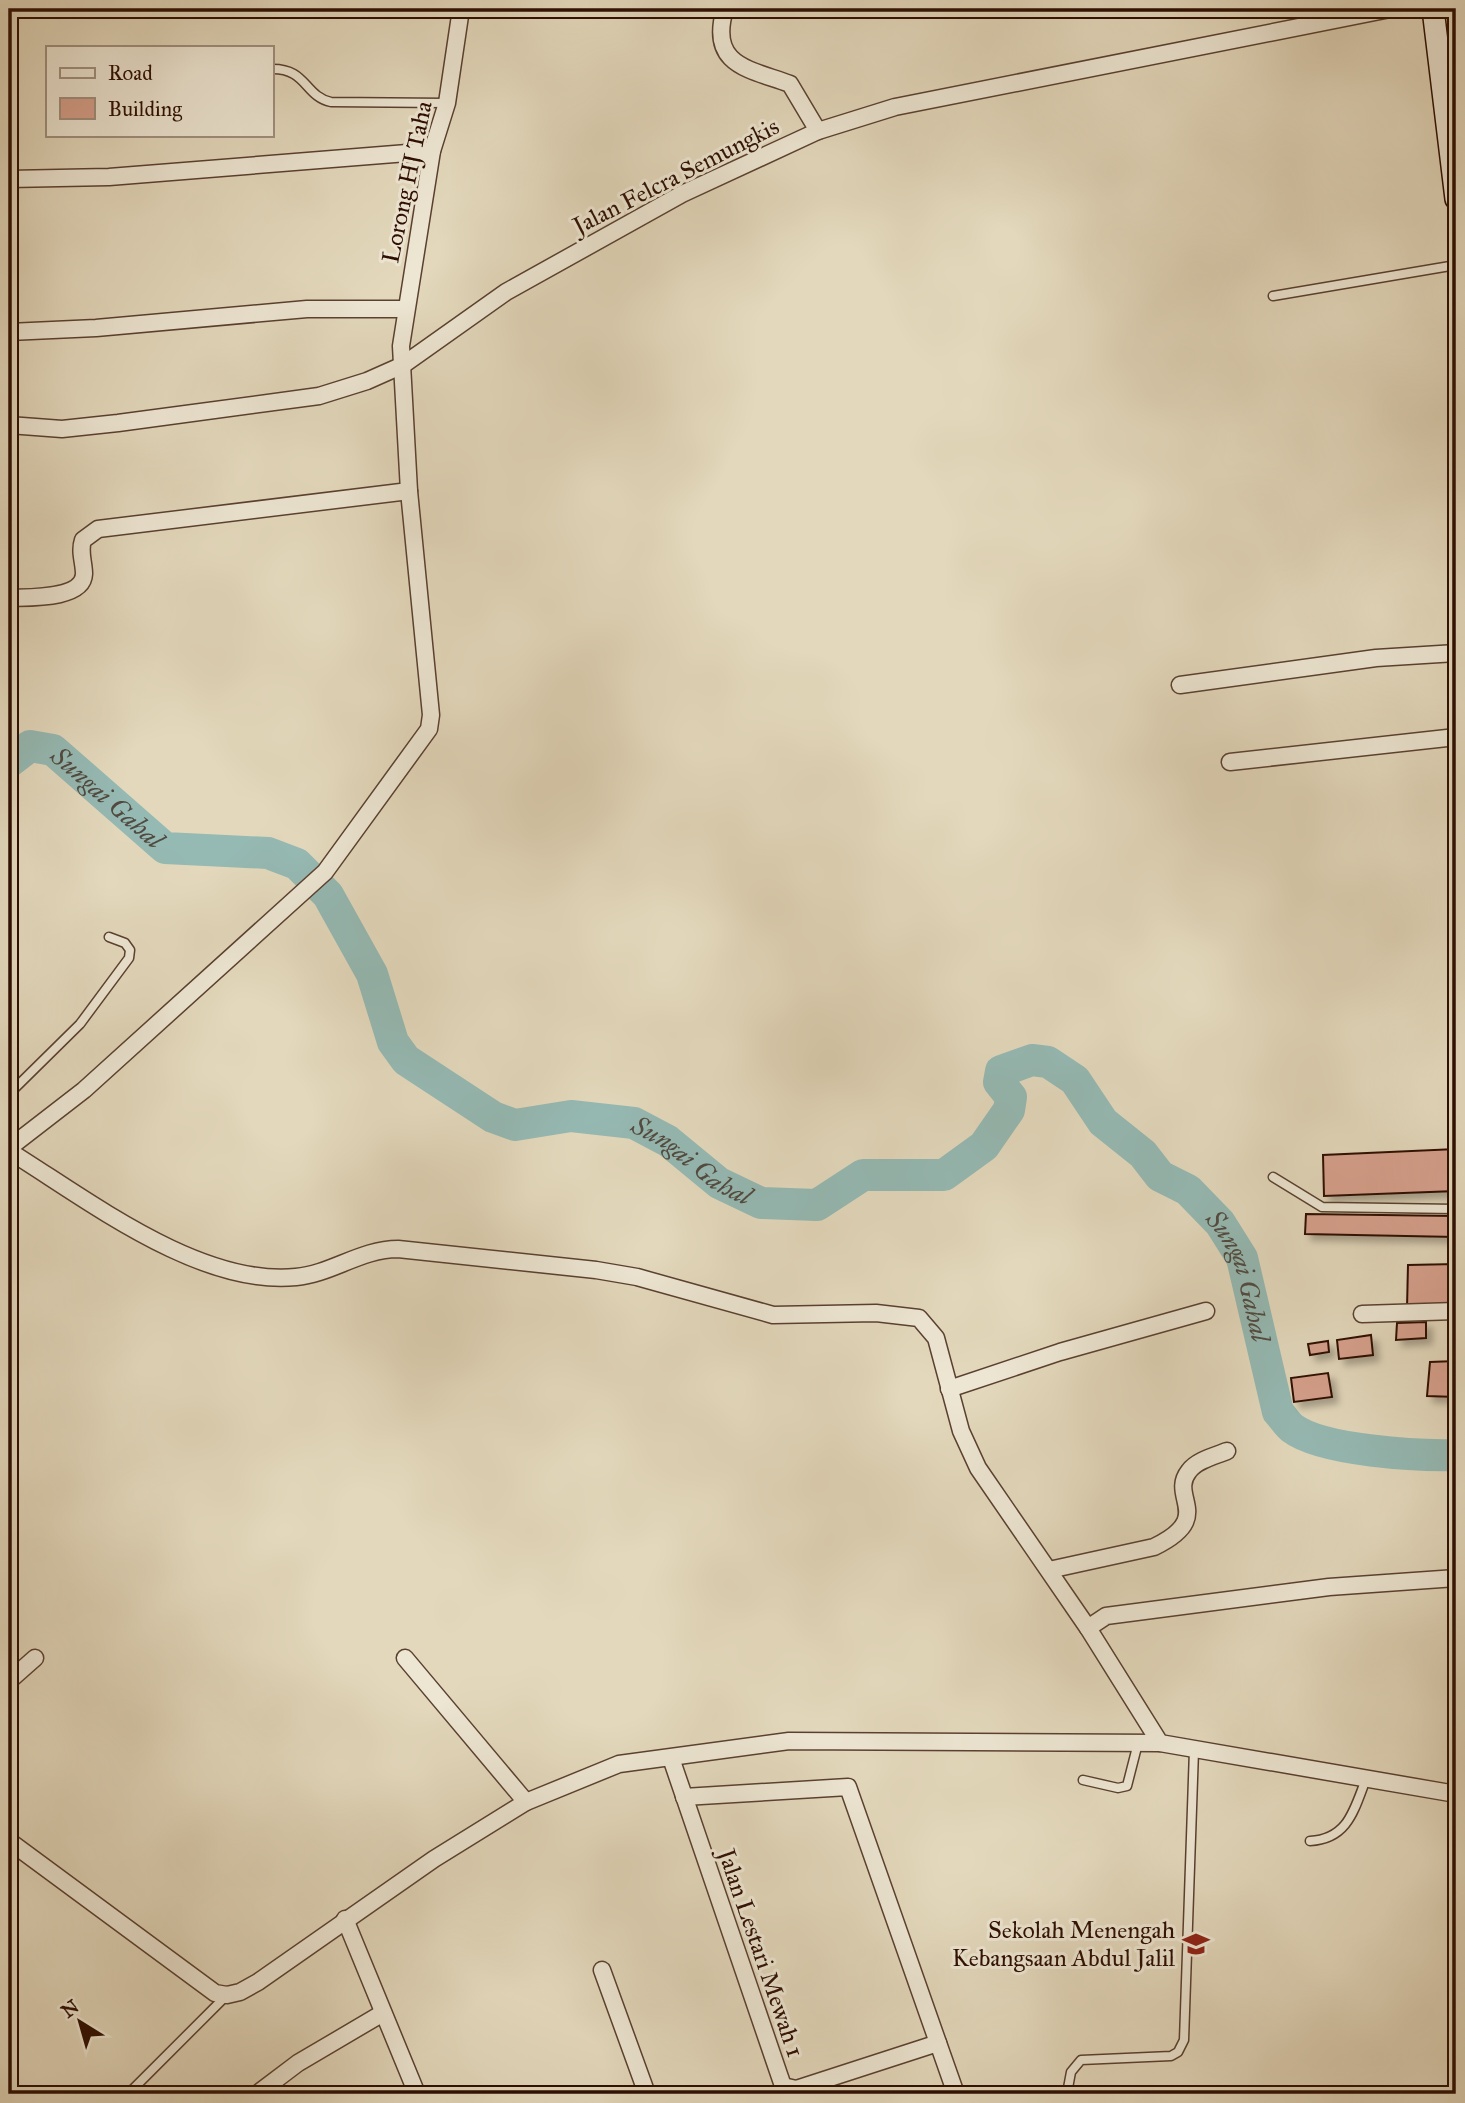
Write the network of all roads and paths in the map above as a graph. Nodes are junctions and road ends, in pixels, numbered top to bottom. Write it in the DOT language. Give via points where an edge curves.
graph roads {
  1 [pos="461,9"];
  2 [pos="725,9"];
  3 [pos="1390,9"];
  4 [pos="1433,9"];
  5 [pos="1447,57"];
  6 [pos="273,69"];
  7 [pos="447,103"];
  8 [pos="818,131"];
  9 [pos="1452,131"];
  10 [pos="432,150"];
  11 [pos="9,179"];
  12 [pos="1456,199"];
  13 [pos="1456,265"];
  14 [pos="1273,296"];
  15 [pos="405,309"];
  16 [pos="9,332"];
  17 [pos="402,365"];
  18 [pos="9,425"];
  19 [pos="409,491"];
  20 [pos="9,598"];
  21 [pos="1456,653"];
  22 [pos="1180,685"];
  23 [pos="1456,737"];
  24 [pos="1230,762"];
  25 [pos="109,937"];
  26 [pos="9,1094"];
  27 [pos="9,1150"];
  28 [pos="1273,1177"];
  29 [pos="1456,1209"];
  30 [pos="1206,1311"];
  31 [pos="1456,1311"];
  32 [pos="1362,1314"];
  33 [pos="949,1389"];
  34 [pos="1227,1451"];
  35 [pos="1049,1570"];
  36 [pos="1456,1578"];
  37 [pos="1088,1628"];
  38 [pos="35,1658"];
  39 [pos="405,1658"];
  40 [pos="9,1681"];
  41 [pos="1138,1743"];
  42 [pos="1160,1743"];
  43 [pos="1194,1750"];
  44 [pos="671,1758"];
  45 [pos="1366,1779"];
  46 [pos="1083,1780"];
  47 [pos="1456,1794"];
  48 [pos="684,1797"];
  49 [pos="526,1802"];
  50 [pos="9,1841"];
  51 [pos="1310,1841"];
  52 [pos="345,1919"];
  53 [pos="602,1970"];
  54 [pos="227,1995"];
  55 [pos="383,2013"];
  56 [pos="938,2043"];
  57 [pos="1068,2088"];
  58 [pos="128,2094"];
  59 [pos="257,2094"];
  60 [pos="417,2094"];
  61 [pos="648,2094"];
  62 [pos="956,2094"];
  1 -- 7 [label="street, Lorong HJ Taha"];
  2 -- 8 [label="street" via="721,24 729,56 746,71 790,84"];
  3 -- 8 [label="street, Jalan Felcra Semungkis" via="895,107"];
  4 -- 5 [label="street"];
  5 -- 9 [label="street"];
  6 -- 7 [label="lane" via="294,72 321,100 331,103"];
  7 -- 10 [label="street, Lorong HJ Taha"];
  8 -- 17 [label="street, Jalan Felcra Semungkis" via="682,194 506,292"];
  9 -- 12 [label="street"];
  10 -- 11 [label="street" via="109,177"];
  10 -- 15 [label="street, Lorong HJ Taha"];
  13 -- 14 [label="lane"];
  15 -- 16 [label="street" via="307,309"];
  15 -- 17 [label="street, Lorong HJ Taha"];
  17 -- 18 [label="street, Jalan Felcra Semungkis" via="318,396 73,428"];
  17 -- 19 [label="street, Lorong HJ Taha"];
  19 -- 20 [label="street" via="97,529 83,540 84,577 78,586 56,595"];
  19 -- 27 [label="street, Lorong HJ Taha" via="422,602 429,729 325,872 84,1090"];
  21 -- 22 [label="street" via="1376,658"];
  23 -- 24 [label="street"];
  25 -- 26 [label="lane" via="125,943 129,958 80,1024"];
  27 -- 33 [label="street" via="116,1218 211,1267 258,1279 299,1277 382,1249 398,1248 596,1270 773,1315 907,1315 919,1318 936,1338"];
  28 -- 29 [label="lane" via="1322,1208"];
  30 -- 33 [label="street"];
  31 -- 32 [label="street"];
  33 -- 35 [label="street" via="978,1468"];
  34 -- 35 [label="street" via="1188,1472 1188,1517 1184,1528 1170,1539 1154,1547"];
  35 -- 37 [label="street"];
  36 -- 37 [label="street" via="1329,1587 1106,1616"];
  37 -- 42 [label="street"];
  38 -- 40 [label="street"];
  39 -- 49 [label="street"];
  41 -- 42 [label="street"];
  41 -- 44 [label="street" via="789,1741"];
  41 -- 46 [label="lane" via="1126,1786"];
  42 -- 43 [label="street"];
  43 -- 45 [label="street"];
  43 -- 57 [label="lane" via="1184,2040 1171,2056 1081,2060 1071,2072"];
  44 -- 48 [label="street, Jalan Lestari Mewah 1"];
  44 -- 49 [label="street" via="619,1764"];
  45 -- 47 [label="street"];
  45 -- 51 [label="lane" via="1354,1811 1336,1835"];
  48 -- 56 [label="street" via="848,1787"];
  48 -- 56 [label="street, Jalan Lestari Mewah 1" via="783,2086 796,2089"];
  49 -- 52 [label="street"];
  50 -- 54 [label="street" via="215,1993"];
  52 -- 54 [label="street" via="258,1982"];
  52 -- 55 [label="street"];
  53 -- 61 [label="street"];
  54 -- 58 [label="lane"];
  55 -- 59 [label="street" via="298,2063"];
  55 -- 60 [label="street"];
  56 -- 62 [label="street"];
}
